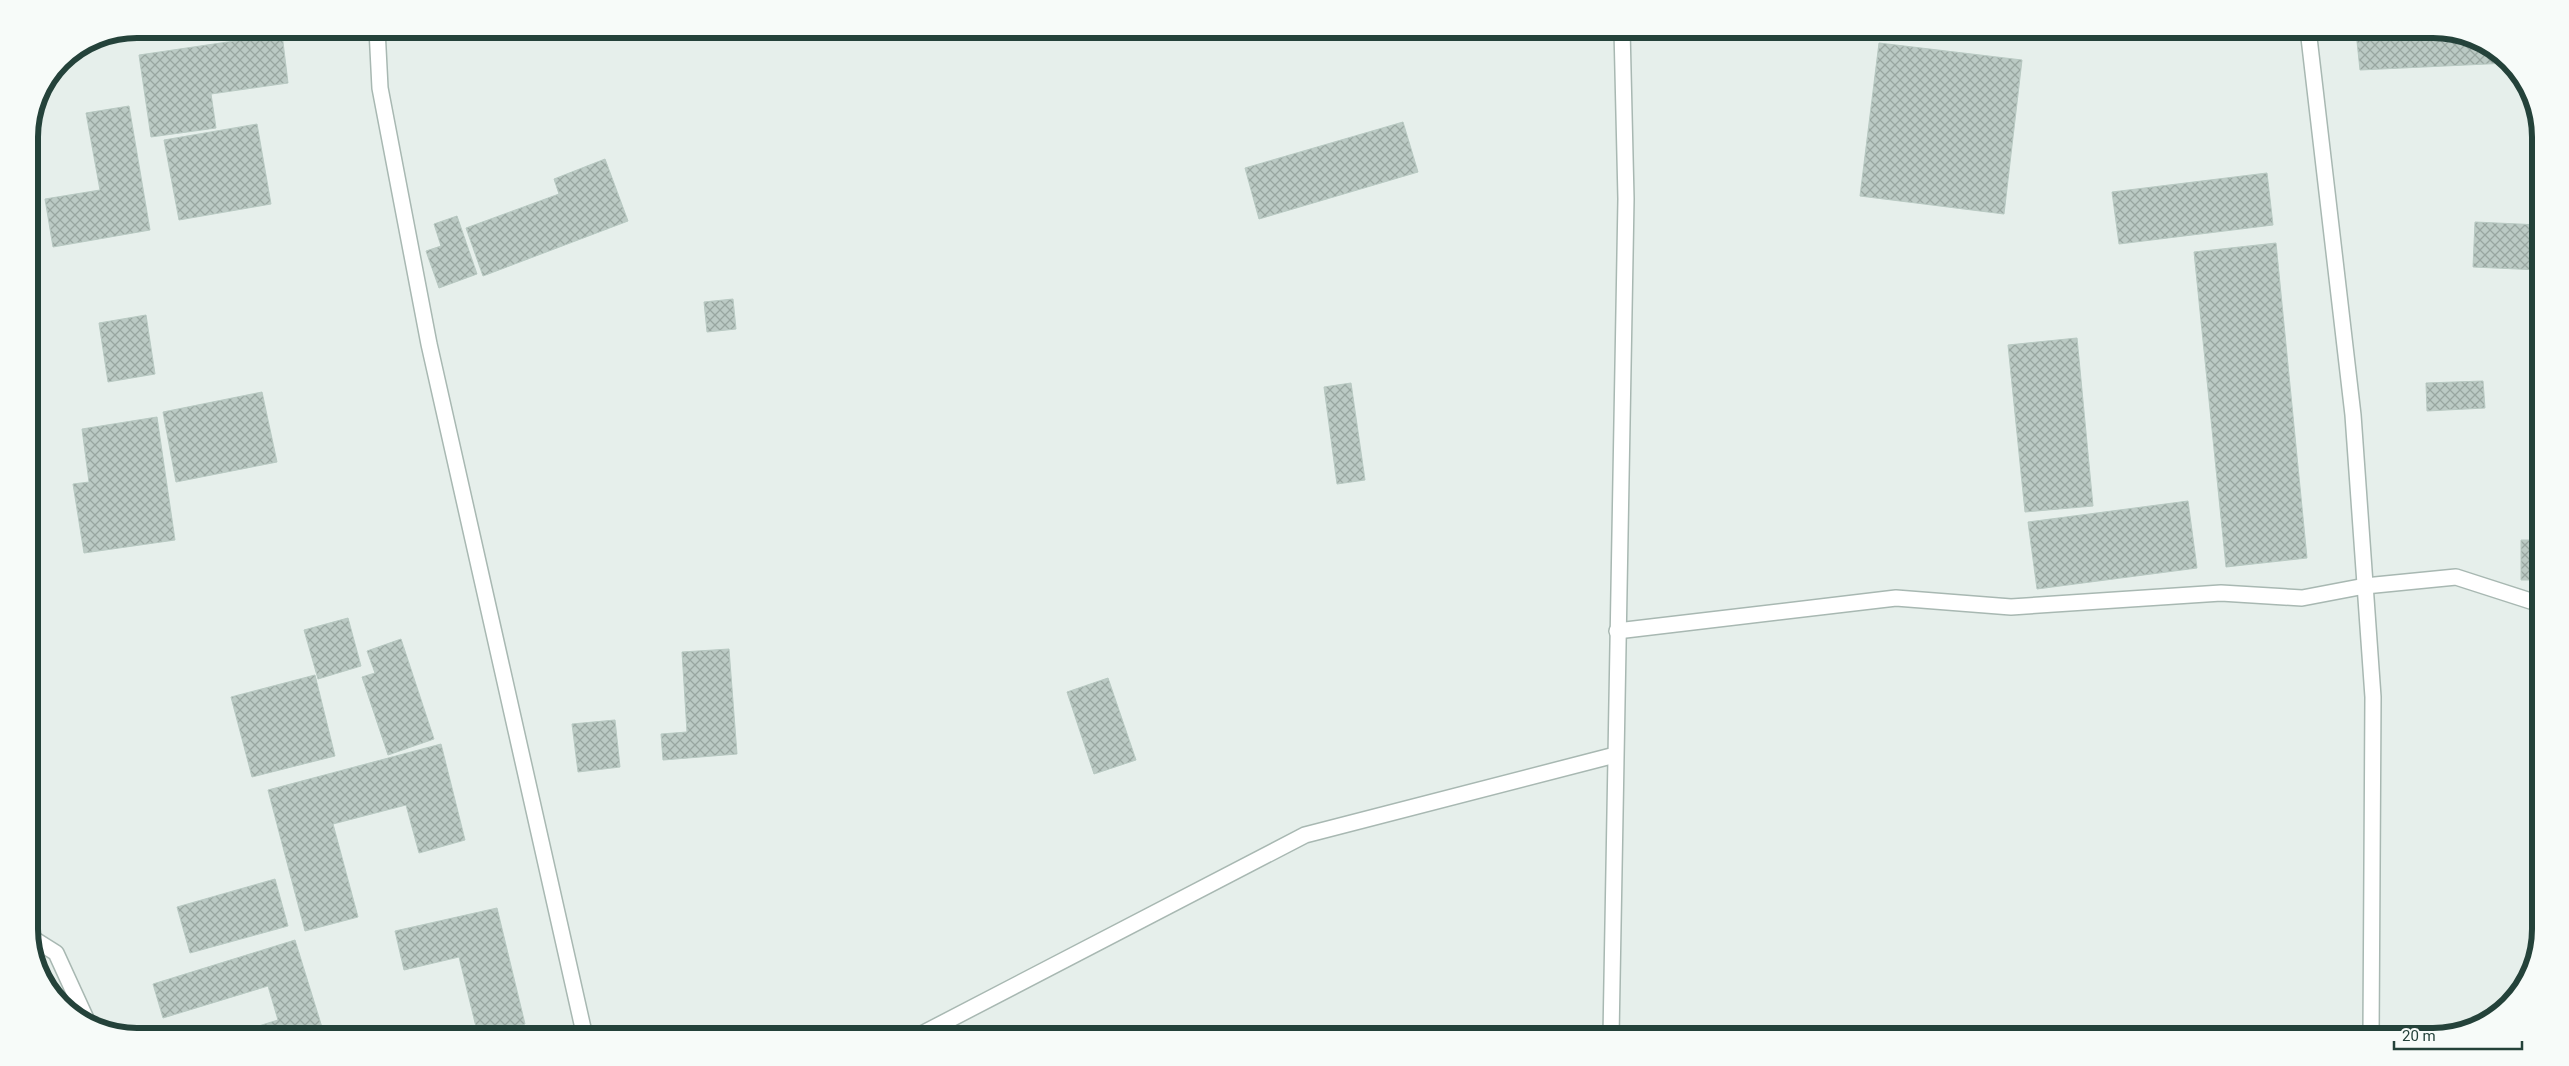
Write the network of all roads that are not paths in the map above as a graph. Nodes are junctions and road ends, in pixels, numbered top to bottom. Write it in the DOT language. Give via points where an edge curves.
graph roads {
  1 [pos="377,38"];
  2 [pos="1622,38"];
  3 [pos="2309,38"];
  4 [pos="2366,586"];
  5 [pos="2532,601"];
  6 [pos="1617,631"];
  7 [pos="1615,755"];
  8 [pos="38,942"];
  9 [pos="83,1013"];
  10 [pos="583,1028"];
  11 [pos="933,1028"];
  12 [pos="1611,1028"];
  13 [pos="2371,1028"];
  1 -- 10 [label="street" via="380,88 429,344"];
  2 -- 6 [label="street" via="1626,198"];
  3 -- 4 [label="street" via="2353,415"];
  4 -- 5 [label="street" via="2456,577"];
  4 -- 6 [label="street" via="2302,598 2221,593 2012,607 1896,598"];
  4 -- 13 [label="street" via="2373,697"];
  6 -- 7 [label="street"];
  7 -- 11 [label="street" via="1305,835"];
  7 -- 12 [label="street"];
  8 -- 9 [label="street" via="56,953"];
}
